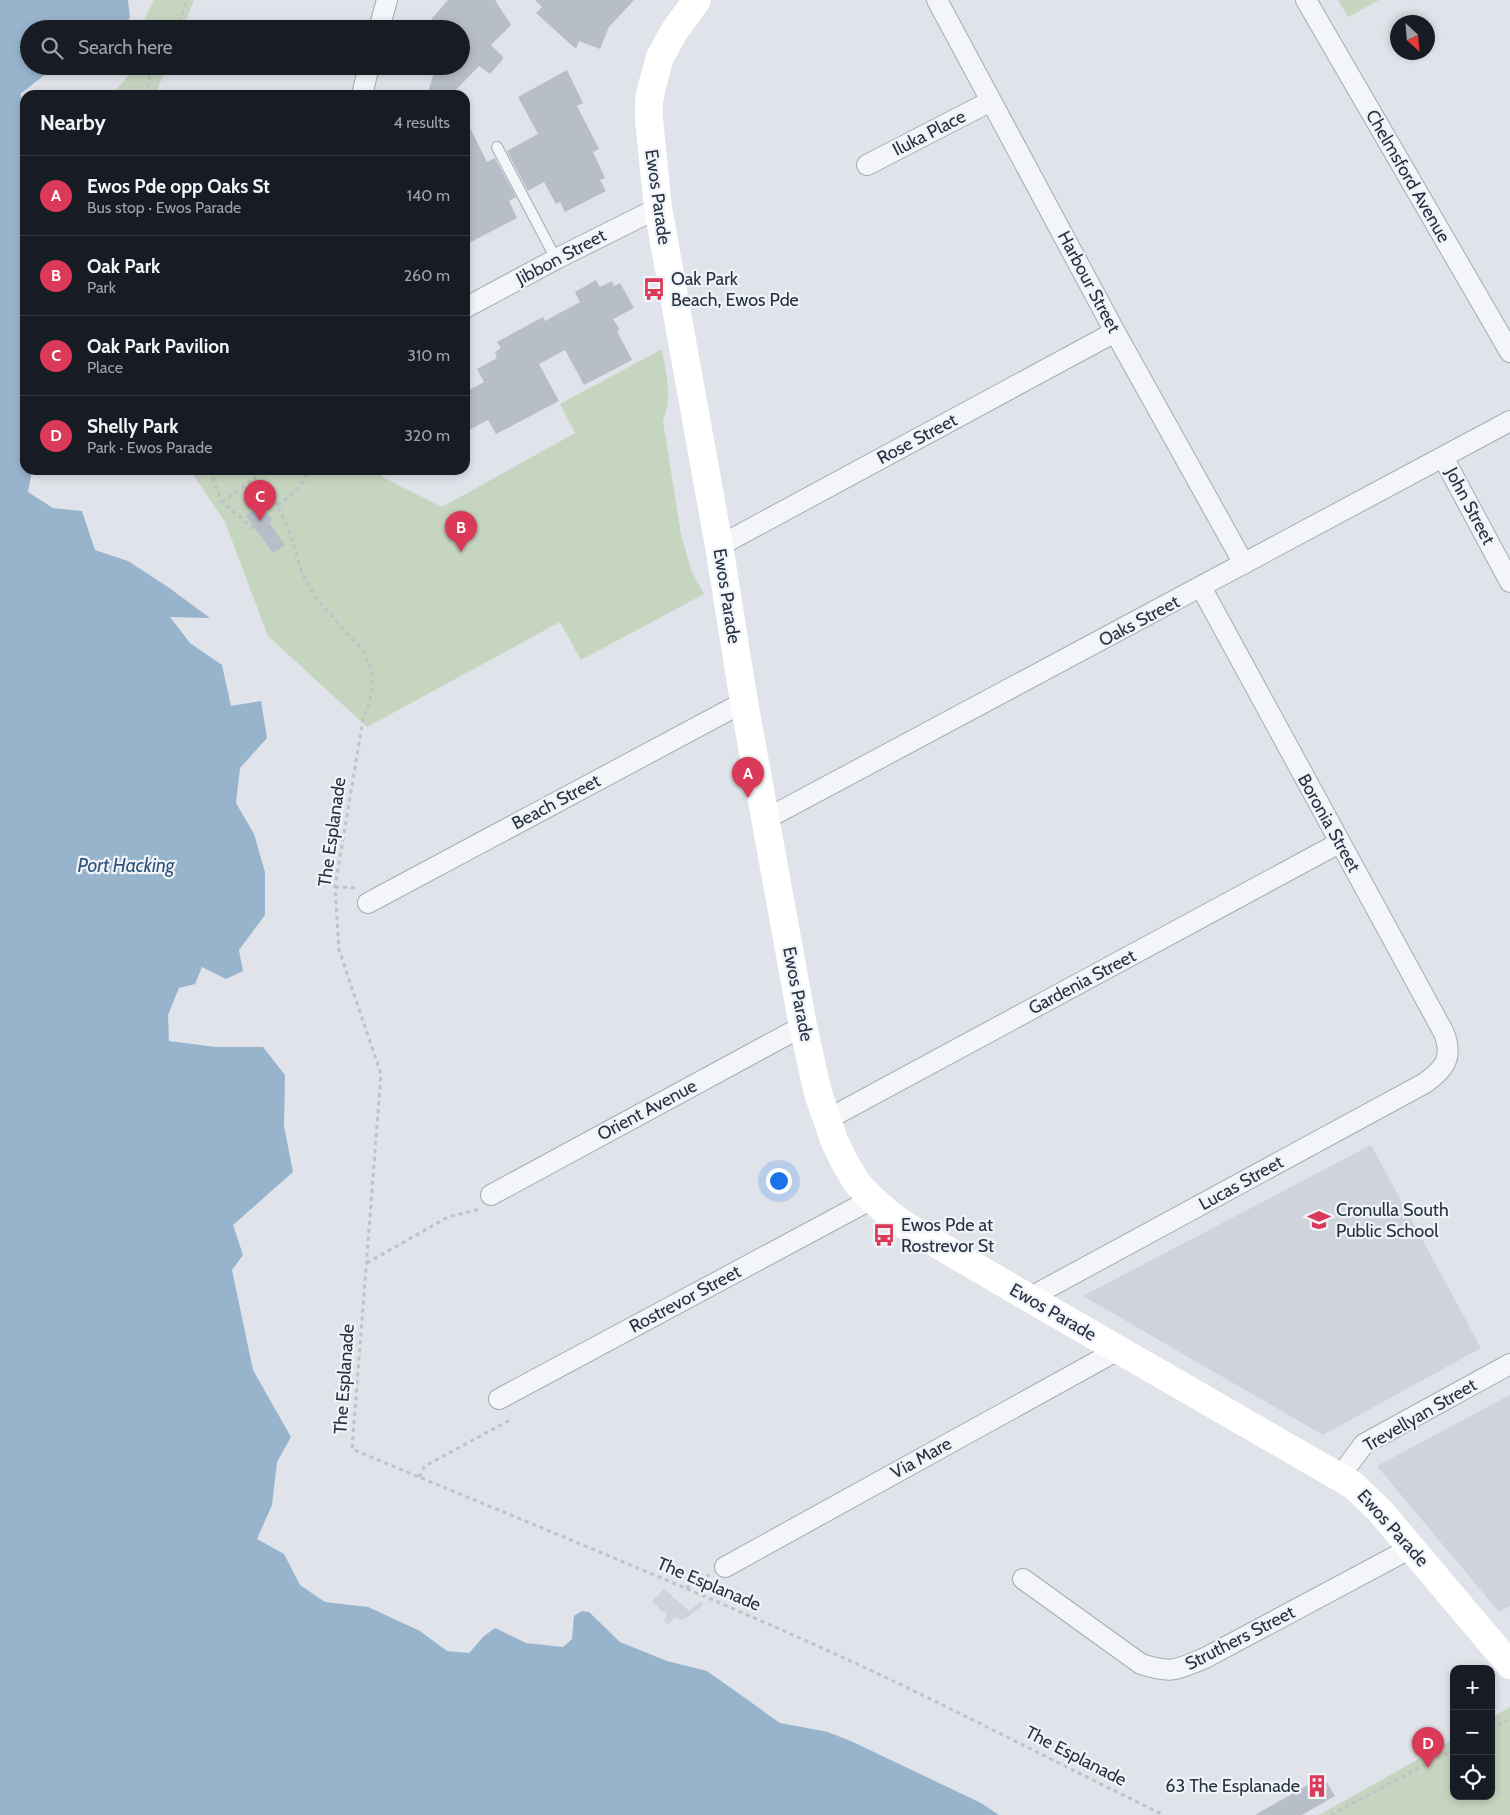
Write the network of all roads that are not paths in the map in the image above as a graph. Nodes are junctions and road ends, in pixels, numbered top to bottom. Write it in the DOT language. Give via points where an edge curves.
graph roads {
  1 [pos="387,0"];
  2 [pos="936,0"];
  3 [pos="1306,0"];
  4 [pos="692,2"];
  5 [pos="381,20"];
  6 [pos="367,75"];
  7 [pos="363,90"];
  8 [pos="991,101"];
  9 [pos="497,147"];
  10 [pos="867,165"];
  11 [pos="658,208"];
  12 [pos="556,259"];
  13 [pos="470,305"];
  14 [pos="1115,332"];
  15 [pos="1510,352"];
  16 [pos="1510,421"];
  17 [pos="1443,457"];
  18 [pos="719,546"];
  19 [pos="1244,564"];
  20 [pos="1510,582"];
  21 [pos="1201,587"];
  22 [pos="744,702"];
  23 [pos="766,819"];
  24 [pos="1339,843"];
  25 [pos="368,903"];
  26 [pos="803,1026"];
  27 [pos="1447,1061"];
  28 [pos="826,1120"];
  29 [pos="491,1195"];
  30 [pos="872,1199"];
  31 [pos="1029,1298"];
  32 [pos="1118,1350"];
  33 [pos="1510,1364"];
  34 [pos="499,1400"];
  35 [pos="1340,1476"];
  36 [pos="1411,1548"];
  37 [pos="725,1567"];
  38 [pos="1023,1579"];
  39 [pos="1510,1665"];
  1 -- 5 [label="street"];
  2 -- 8 [label="street, Harbour Street"];
  3 -- 15 [label="street, Chelmsford Avenue"];
  4 -- 11 [label="street, Ewos Parade" via="660,58 649,101"];
  6 -- 7 [label="street"];
  8 -- 10 [label="street, Iluka Place"];
  8 -- 14 [label="street, Harbour Street"];
  9 -- 12 [label="lane"];
  11 -- 12 [label="street, Jibbon Street"];
  11 -- 18 [label="street, Ewos Parade"];
  12 -- 13 [label="street, Jibbon Street"];
  14 -- 18 [label="street, Rose Street"];
  14 -- 19 [label="street, Harbour Street"];
  16 -- 17 [label="street, Oaks Street"];
  17 -- 19 [label="street, Oaks Street"];
  17 -- 20 [label="street, John Street"];
  18 -- 22 [label="street, Ewos Parade"];
  19 -- 21 [label="street, Oaks Street"];
  21 -- 23 [label="street, Oaks Street"];
  21 -- 24 [label="street, Boronia Street"];
  22 -- 23 [label="street, Ewos Parade"];
  22 -- 25 [label="street, Beach Street"];
  23 -- 26 [label="street, Ewos Parade"];
  24 -- 27 [label="street, Boronia Street" via="1444,1033 1448,1046"];
  24 -- 28 [label="street, Gardenia Street"];
  26 -- 28 [label="street, Ewos Parade"];
  26 -- 29 [label="street, Orient Avenue"];
  27 -- 31 [label="street, Lucas Street" via="1439,1073 1425,1083"];
  28 -- 30 [label="street, Ewos Parade" via="845,1163"];
  30 -- 31 [label="street, Ewos Parade" via="906,1226"];
  30 -- 34 [label="street, Rostrevor Street"];
  31 -- 32 [label="street, Ewos Parade"];
  32 -- 35 [label="street, Ewos Parade"];
  32 -- 37 [label="street, Via Mare"];
  33 -- 35 [label="street, Trevellyan Street" via="1364,1444"];
  35 -- 36 [label="street, Ewos Parade" via="1368,1497"];
  36 -- 38 [label="street, Struthers Street" via="1179,1669 1162,1670 1141,1664"];
  36 -- 39 [label="street, Ewos Parade"];
}
